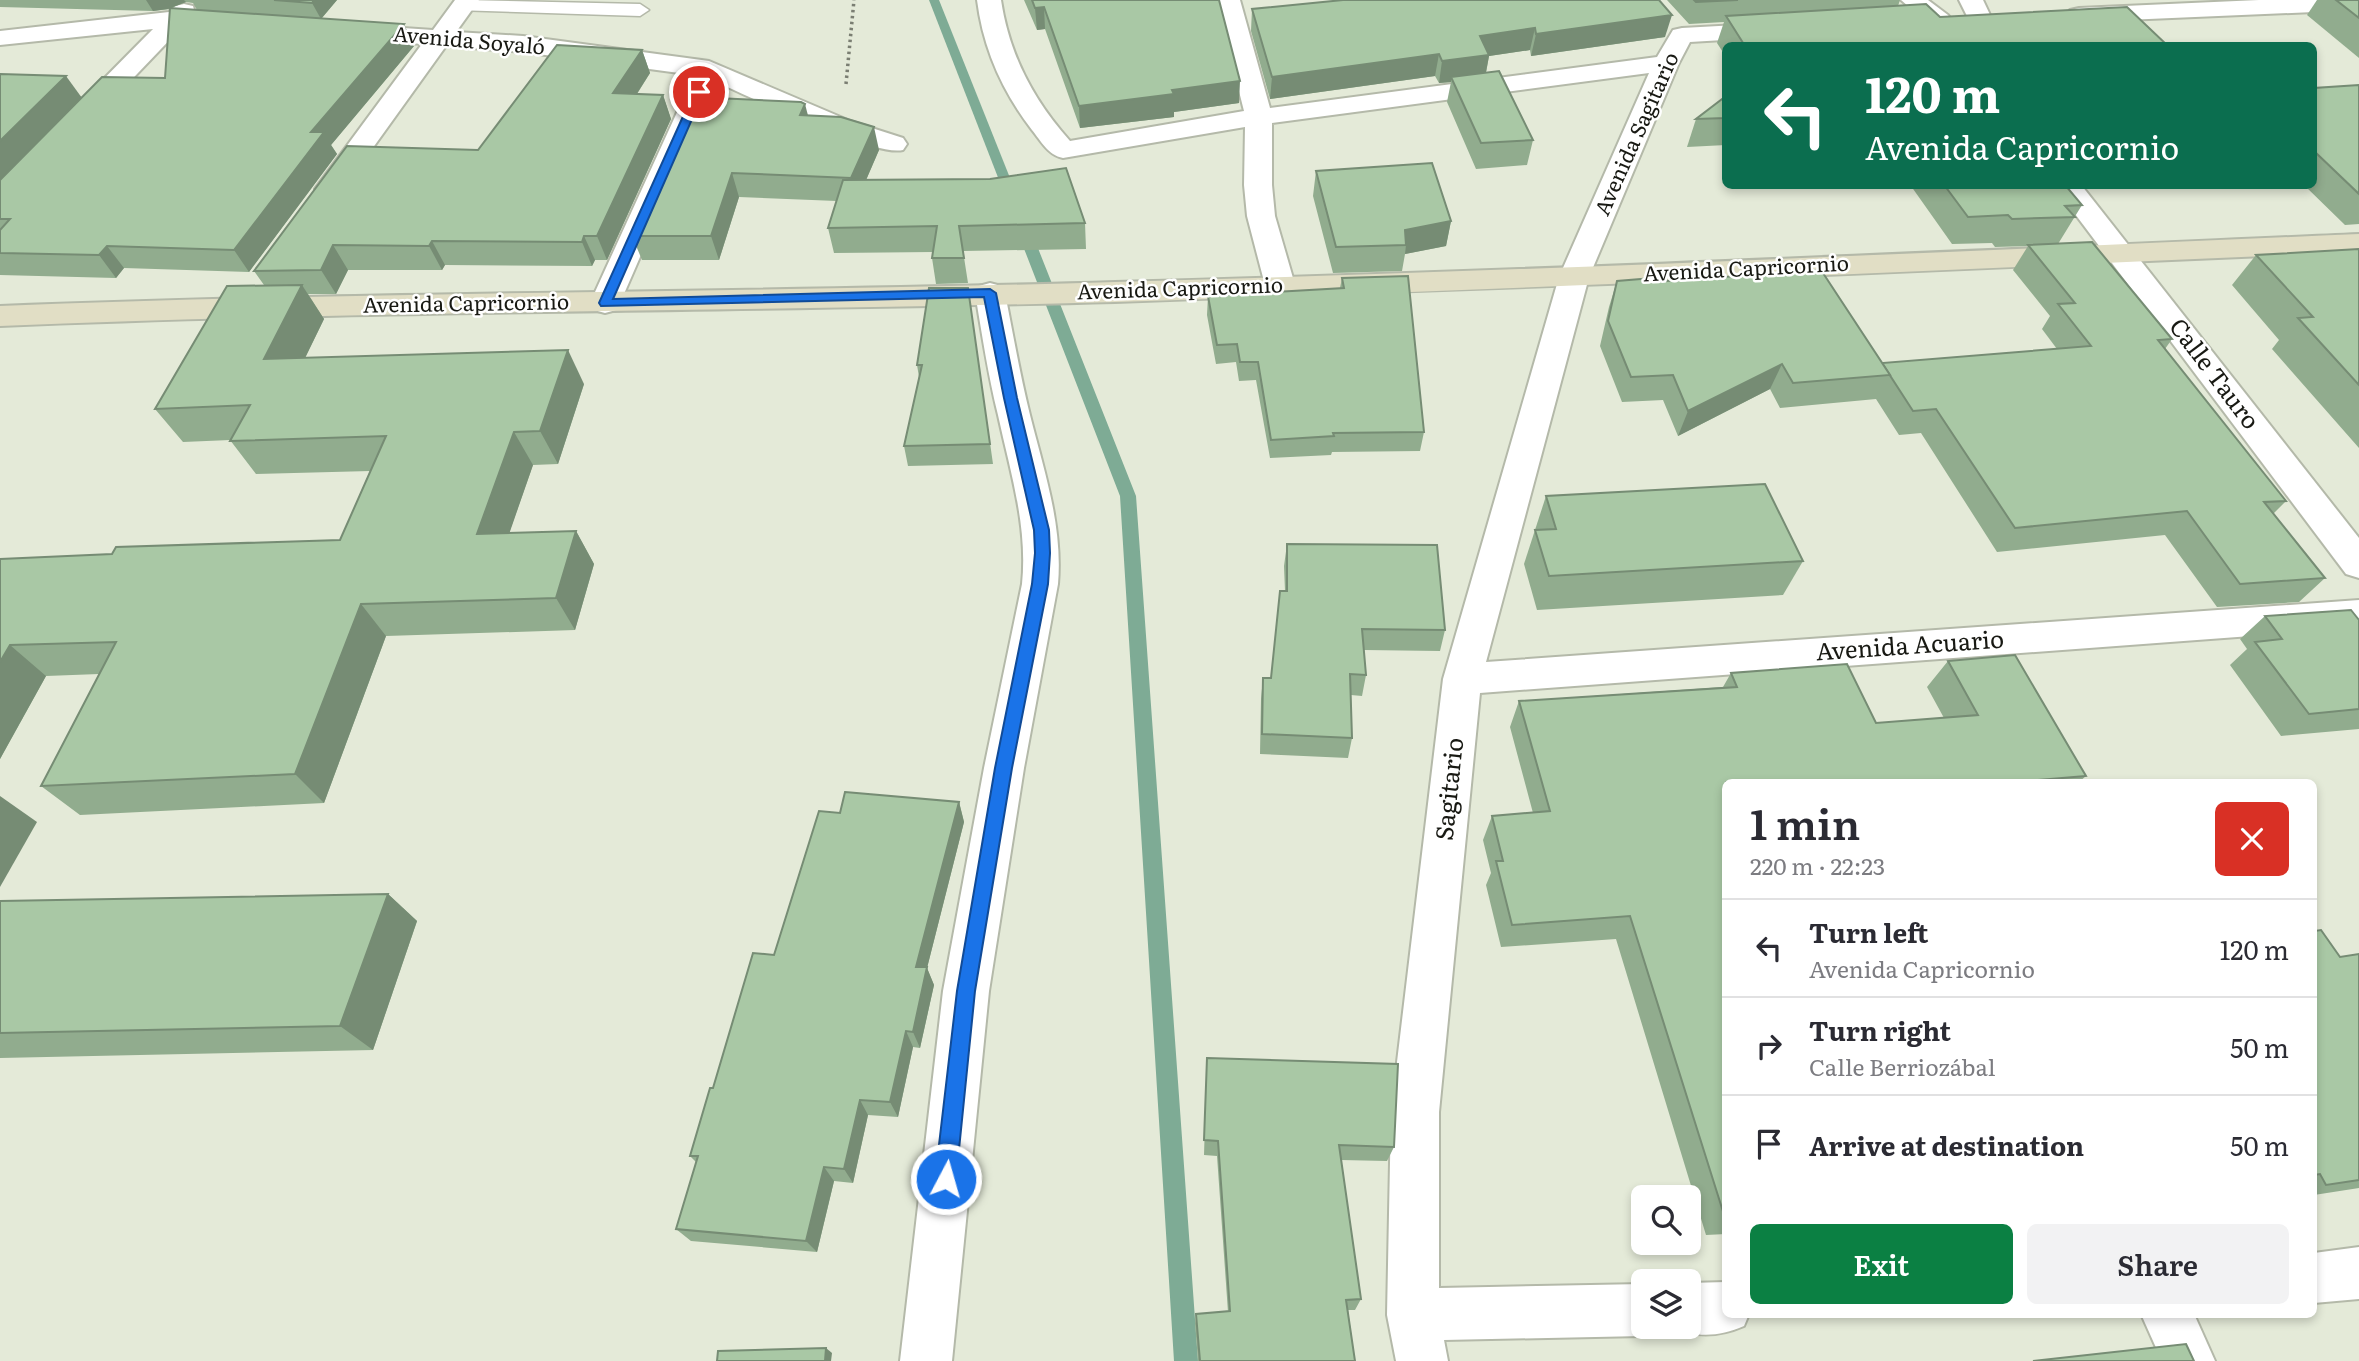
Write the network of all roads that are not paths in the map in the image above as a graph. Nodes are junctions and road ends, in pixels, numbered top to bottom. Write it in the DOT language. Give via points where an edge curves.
graph roads {
  1 [pos="195,0"];
  2 [pos="989,0"];
  3 [pos="1228,0"];
  4 [pos="1913,0"];
  5 [pos="464,3"];
  6 [pos="2359,3"];
  7 [pos="1976,9"];
  8 [pos="640,10"];
  9 [pos="2061,15"];
  10 [pos="2007,18"];
  11 [pos="176,19"];
  12 [pos="1939,20"];
  13 [pos="1898,23"];
  14 [pos="245,24"];
  15 [pos="1804,28"];
  16 [pos="328,30"];
  17 [pos="0,38"];
  18 [pos="439,38"];
  19 [pos="1955,42"];
  20 [pos="1666,63"];
  21 [pos="709,69"];
  22 [pos="1259,117"];
  23 [pos="71,128"];
  24 [pos="893,144"];
  25 [pos="2070,189"];
  26 [pos="316,207"];
  27 [pos="2359,243"];
  28 [pos="2121,253"];
  29 [pos="1574,277"];
  30 [pos="1280,285"];
  31 [pos="998,294"];
  32 [pos="605,303"];
  33 [pos="0,316"];
  34 [pos="2359,564"];
  35 [pos="2359,614"];
  36 [pos="1462,679"];
  37 [pos="2359,1273"];
  38 [pos="2317,1278"];
  39 [pos="1722,1308"];
  40 [pos="1701,1309"];
  41 [pos="1631,1311"];
  42 [pos="2169,1318"];
  43 [pos="1417,1338"];
  44 [pos="926,1361"];
  45 [pos="2189,1361"];
  1 -- 11 [label="street"];
  2 -- 22 [label="street" via="1005,62 1038,124 1063,150"];
  3 -- 22 [label="street"];
  4 -- 12 [label="street"];
  5 -- 8 [label="lane"];
  5 -- 18 [label="street"];
  6 -- 9 [label="street"];
  7 -- 10 [label="street"];
  7 -- 12 [label="street"];
  11 -- 14 [label="street"];
  11 -- 17 [label="street"];
  11 -- 23 [label="street"];
  12 -- 13 [label="street"];
  12 -- 19 [label="street"];
  15 -- 20 [label="street, Avenida Sagitario" via="1674,26"];
  16 -- 18 [label="street, Avenida Soyaló"];
  18 -- 21 [label="street, Avenida Soyaló" via="523,44"];
  18 -- 26 [label="street"];
  20 -- 22 [label="street"];
  20 -- 29 [label="street, Avenida Sagitario"];
  21 -- 24 [label="street, Avenida Soyaló" via="842,127"];
  21 -- 32 [label="street"];
  22 -- 30 [label="street" via="1258,185"];
  25 -- 28 [label="street, Calle Tauro"];
  27 -- 28 [label="street, Avenida Capricornio"];
  28 -- 29 [label="street, Avenida Capricornio"];
  28 -- 34 [label="street, Calle Tauro"];
  29 -- 30 [label="street, Avenida Capricornio"];
  29 -- 36 [label="street, Sagitario"];
  30 -- 31 [label="street, Avenida Capricornio"];
  31 -- 32 [label="street, Avenida Capricornio"];
  31 -- 44 [label="street" via="1010,398 1043,553 966,991"];
  32 -- 33 [label="street, Avenida Capricornio" via="251,295"];
  35 -- 36 [label="street, Avenida Acuario"];
  36 -- 43 [label="street, Sagitario" via="1415,1112"];
  37 -- 38 [label="street"];
  39 -- 40 [label="street"];
  41 -- 43 [label="street"];
  42 -- 45 [label="street"];
}
